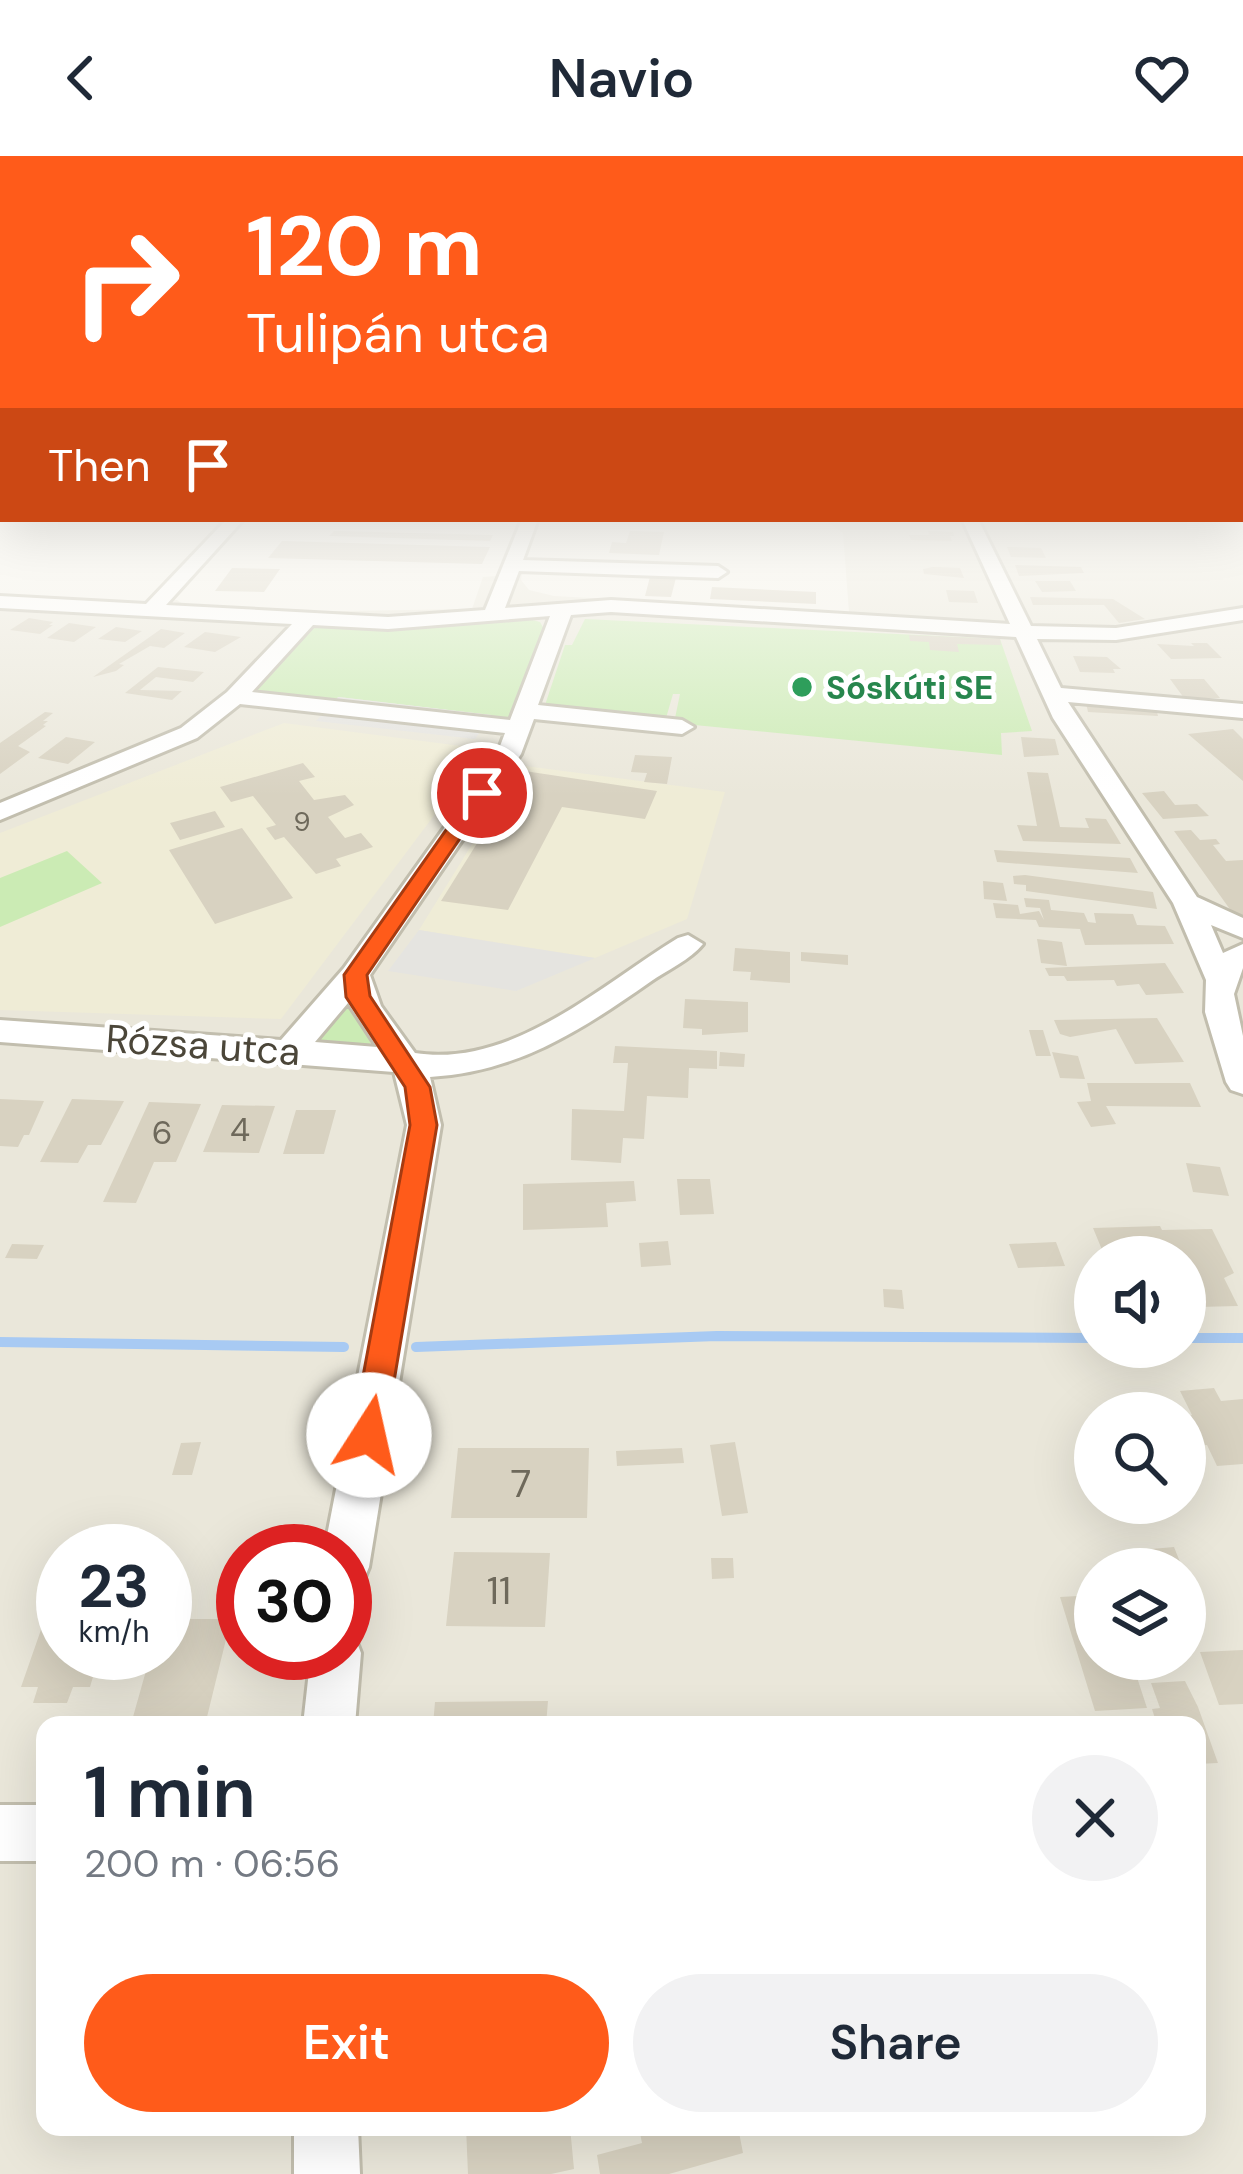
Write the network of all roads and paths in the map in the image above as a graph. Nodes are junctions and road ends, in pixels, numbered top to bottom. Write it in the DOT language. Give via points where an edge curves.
graph roads {
  1 [pos="86,607"];
  2 [pos="154,607"];
  3 [pos="497,607"];
  4 [pos="569,607"];
  5 [pos="1011,607"];
  6 [pos="573,608"];
  7 [pos="150,611"];
  8 [pos="1243,614"];
  9 [pos="492,617"];
  10 [pos="308,620"];
  11 [pos="1023,632"];
  12 [pos="1052,694"];
  13 [pos="235,697"];
  14 [pos="1243,711"];
  15 [pos="523,720"];
  16 [pos="682,727"];
  17 [pos="8,805"];
  18 [pos="1187,903"];
  19 [pos="1243,929"];
  20 [pos="688,944"];
  21 [pos="1243,953"];
  22 [pos="355,975"];
  23 [pos="1218,976"];
  24 [pos="0,1031"];
  25 [pos="290,1051"];
  26 [pos="406,1065"];
  27 [pos="1243,1082"];
  28 [pos="353,1524"];
  29 [pos="333,1680"];
  30 [pos="330,1716"];
  31 [pos="0,1834"];
  32 [pos="36,1834"];
  33 [pos="326,2136"];
  34 [pos="327,2174"];
  1 -- 7 [label="street"];
  2 -- 7 [label="street"];
  3 -- 9 [label="street"];
  4 -- 6 [label="street"];
  5 -- 11 [label="street"];
  6 -- 9 [label="street"];
  6 -- 11 [label="street"];
  6 -- 15 [label="street"];
  7 -- 10 [label="street"];
  8 -- 11 [label="street" via="1116,634"];
  9 -- 10 [label="street"];
  10 -- 13 [label="street"];
  11 -- 12 [label="street"];
  12 -- 14 [label="street"];
  12 -- 18 [label="street"];
  13 -- 15 [label="street"];
  13 -- 17 [label="street" via="161,748"];
  15 -- 16 [label="street"];
  15 -- 22 [label="street" via="509,754"];
  18 -- 19 [label="street"];
  18 -- 23 [label="street"];
  20 -- 26 [label="street, Rózsa utca" via="539,1043 478,1060"];
  21 -- 23 [label="street"];
  22 -- 25 [label="street"];
  22 -- 26 [label="street" via="358,997"];
  23 -- 27 [label="street"];
  24 -- 25 [label="street, Rózsa utca"];
  25 -- 26 [label="street, Rózsa utca"];
  26 -- 28 [label="street" via="424,1125"];
  29 -- 30 [label="street"];
  31 -- 32 [label="street"];
  33 -- 34 [label="street"];
}
